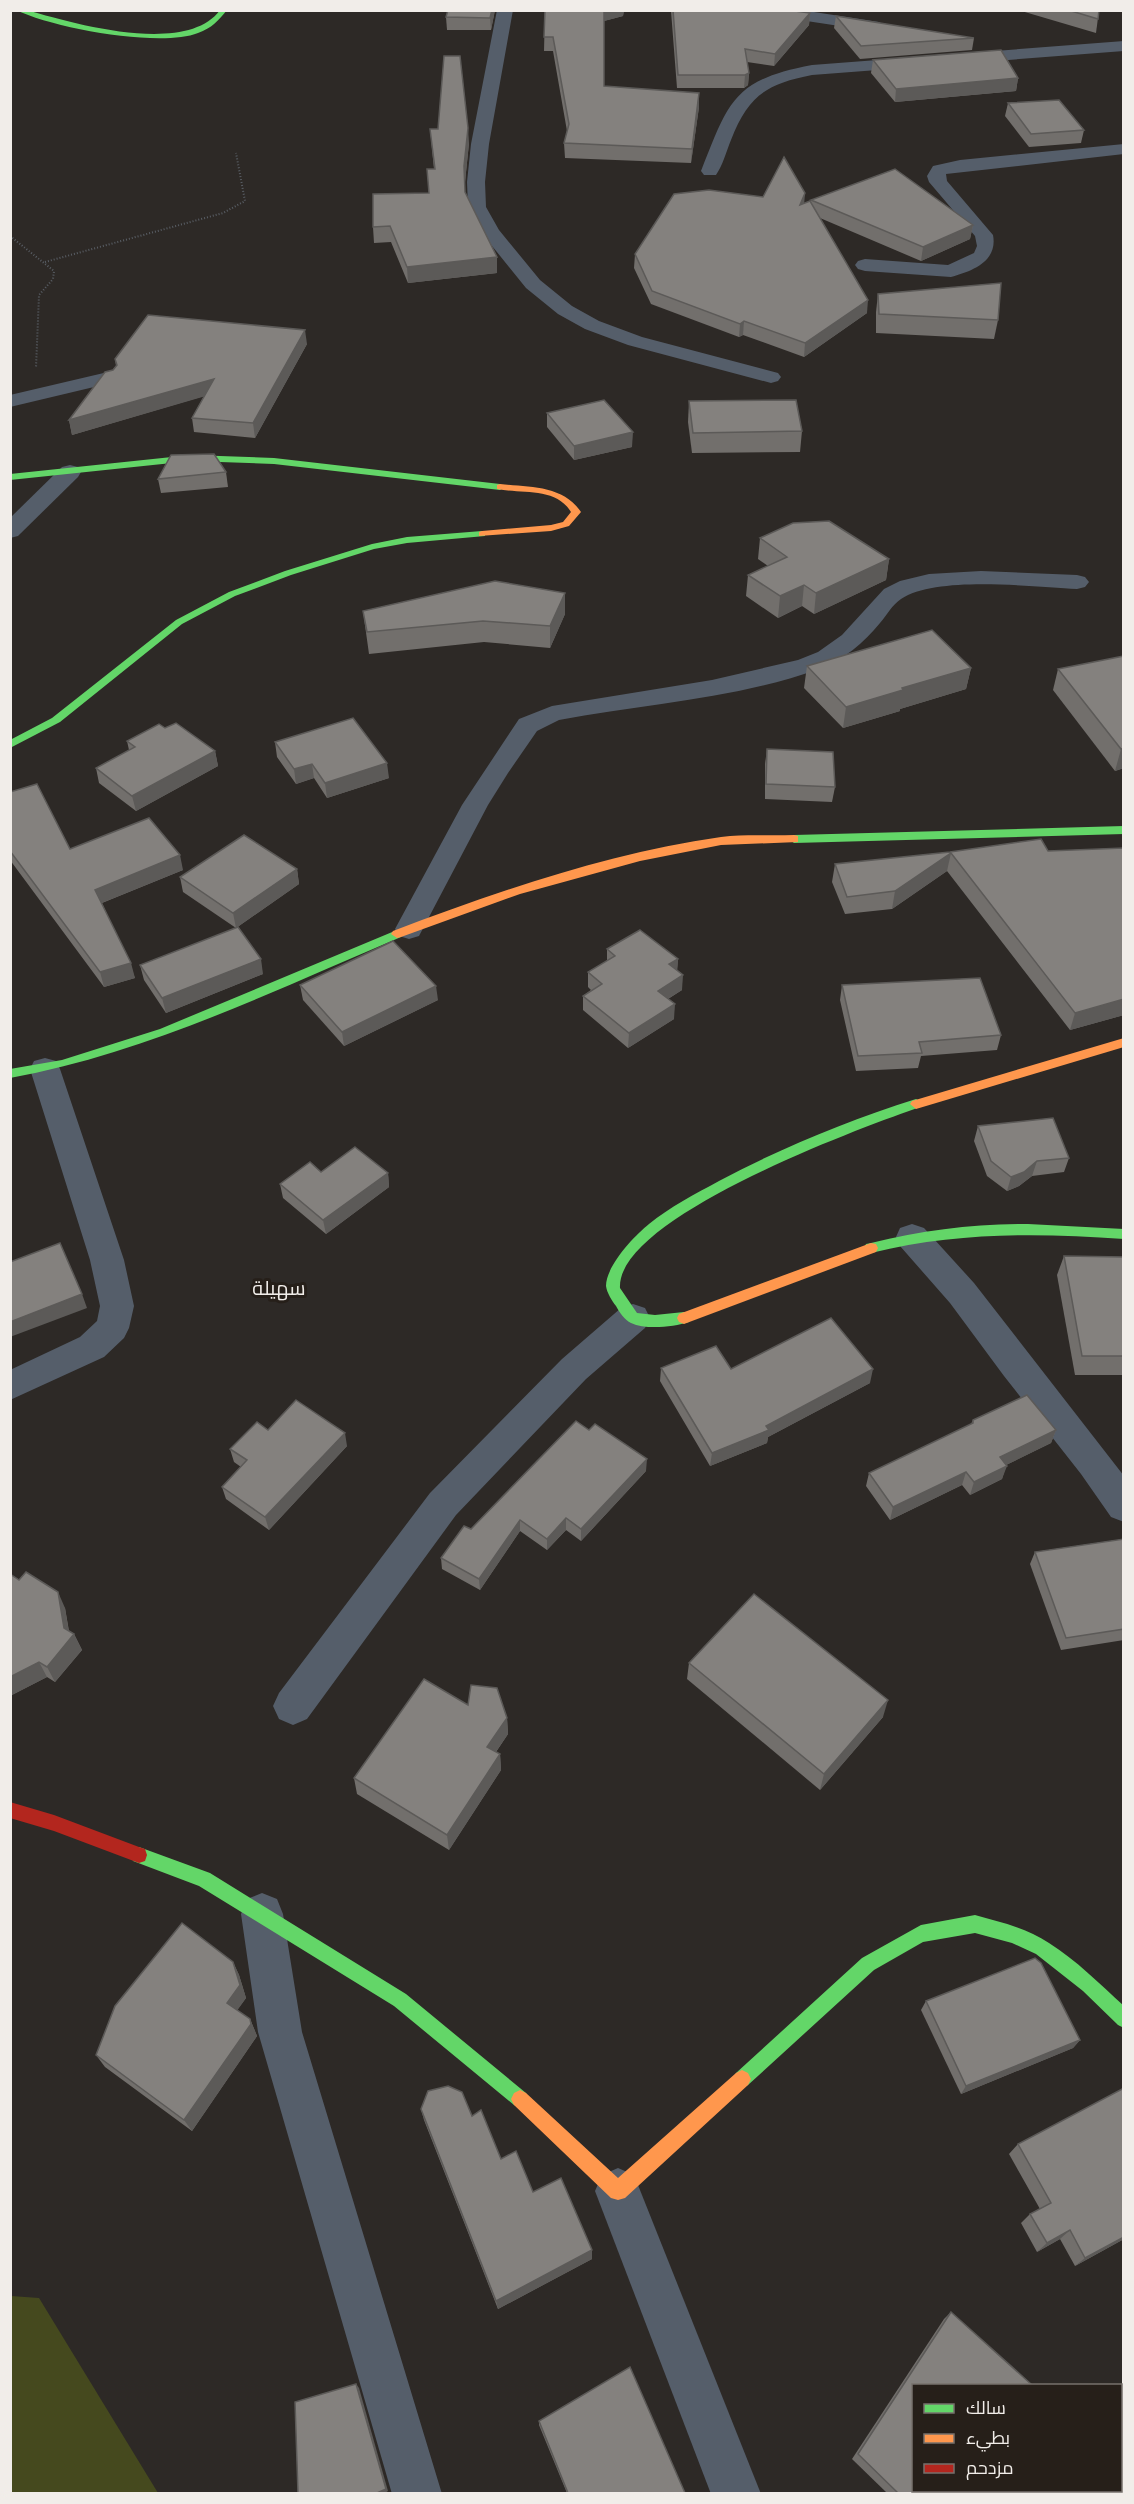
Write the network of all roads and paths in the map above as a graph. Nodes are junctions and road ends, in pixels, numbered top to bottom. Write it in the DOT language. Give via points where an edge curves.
graph roads {
  1 [pos="19,10"];
  2 [pos="224,10"];
  3 [pos="505,10"];
  4 [pos="766,10"];
  5 [pos="894,29"];
  6 [pos="970,42"];
  7 [pos="1124,46"];
  8 [pos="1013,53"];
  9 [pos="1124,149"];
  10 [pos="236,153"];
  11 [pos="710,171"];
  12 [pos="10,236"];
  13 [pos="45,262"];
  14 [pos="865,265"];
  15 [pos="771,377"];
  16 [pos="108,378"];
  17 [pos="35,395"];
  18 [pos="10,401"];
  19 [pos="70,471"];
  20 [pos="10,477"];
  21 [pos="10,531"];
  22 [pos="1077,582"];
  23 [pos="10,745"];
  24 [pos="1124,830"];
  25 [pos="409,929"];
  26 [pos="1124,1042"];
  27 [pos="45,1069"];
  28 [pos="10,1074"];
  29 [pos="1124,1234"];
  30 [pos="912,1237"];
  31 [pos="633,1318"];
  32 [pos="10,1386"];
  33 [pos="1124,1506"];
  34 [pos="292,1706"];
  35 [pos="10,1810"];
  36 [pos="262,1914"];
  37 [pos="1124,2019"];
  38 [pos="618,2191"];
  39 [pos="417,2493"];
  40 [pos="736,2493"];
  1 -- 2 [label="street" via="41,18 159,37 211,28 220,21"];
  3 -- 15 [label="street" via="475,193 477,207 491,232 533,284 565,310 592,325 635,341"];
  4 -- 5 [label="street"];
  6 -- 8 [label="street"];
  7 -- 8 [label="street"];
  8 -- 11 [label="street" via="812,70 774,77 736,106"];
  9 -- 14 [label="street" via="960,165 939,171 938,182 984,235 986,246 982,256 951,271"];
  10 -- 13 [label="path" via="245,201 223,213"];
  12 -- 13 [label="path"];
  13 -- 17 [label="path" via="54,271 53,279 39,295"];
  16 -- 17 [label="street"];
  17 -- 18 [label="street"];
  19 -- 20 [label="street"];
  19 -- 21 [label="street"];
  19 -- 23 [label="street" via="191,458 274,461 540,492 567,499 576,512 566,524 551,528 416,539 360,550 227,595 178,623 73,708 30,737"];
  22 -- 25 [label="street" via="922,581 891,594 844,647 806,665 707,689 552,714 528,725 475,804"];
  24 -- 25 [label="street" via="723,841 548,882"];
  25 -- 27 [label="street" via="138,1044"];
  26 -- 31 [label="street" via="852,1126 793,1149 677,1210 639,1240 618,1264 613,1283"];
  27 -- 28 [label="street"];
  27 -- 32 [label="street" via="117,1306 112,1328 92,1347"];
  29 -- 30 [label="street" via="979,1226"];
  30 -- 31 [label="street" via="819,1266 707,1311 656,1321"];
  30 -- 33 [label="street" via="962,1293"];
  31 -- 34 [label="street" via="574,1369 443,1504"];
  35 -- 36 [label="street" via="204,1879"];
  36 -- 38 [label="street" via="400,2000 516,2096"];
  36 -- 39 [label="street" via="280,2032"];
  37 -- 38 [label="street" via="1042,1948 1014,1935 975,1924 921,1934 868,1964"];
  38 -- 40 [label="street"];
}
